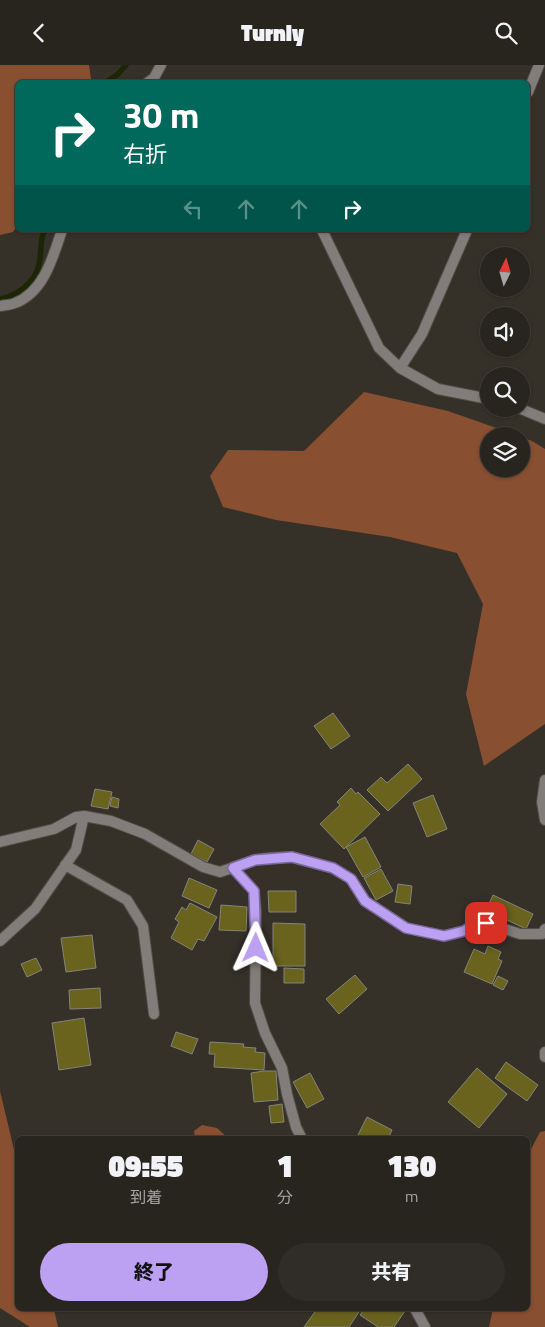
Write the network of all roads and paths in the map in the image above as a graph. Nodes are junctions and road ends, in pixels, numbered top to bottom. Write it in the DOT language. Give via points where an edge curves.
graph roads {
  1 [pos="161,65"];
  2 [pos="539,65"];
  3 [pos="152,80"];
  4 [pos="530,86"];
  5 [pos="61,232"];
  6 [pos="323,232"];
  7 [pos="466,232"];
  8 [pos="0,306"];
  9 [pos="400,368"];
  10 [pos="480,397"];
  11 [pos="530,413"];
  12 [pos="545,419"];
  13 [pos="545,779"];
  14 [pos="84,816"];
  15 [pos="545,820"];
  16 [pos="0,842"];
  17 [pos="65,865"];
  18 [pos="233,868"];
  19 [pos="545,929"];
  20 [pos="0,941"];
  21 [pos="154,1014"];
  22 [pos="545,1052"];
  23 [pos="544,1057"];
  24 [pos="300,1136"];
  25 [pos="416,1311"];
  26 [pos="425,1327"];
  1 -- 3 [label="street"];
  2 -- 4 [label="street"];
  5 -- 8 [label="street" via="47,271 34,292 15,304"];
  6 -- 9 [label="street" via="379,348"];
  7 -- 9 [label="street" via="422,335"];
  9 -- 10 [label="street" via="438,389"];
  11 -- 12 [label="street"];
  13 -- 15 [label="street" via="542,802"];
  14 -- 16 [label="street" via="54,829"];
  14 -- 17 [label="street" via="76,850"];
  14 -- 18 [label="street" via="111,821 145,834 203,867 220,872"];
  17 -- 20 [label="street" via="35,909"];
  17 -- 21 [label="street" via="127,900 143,926"];
  18 -- 19 [label="street" via="255,860 292,857 333,868 351,879 365,901 406,928 444,936 486,923 520,934 542,934"];
  18 -- 24 [label="street" via="254,891 255,1003 282,1068"];
  22 -- 23 [label="street"];
  25 -- 26 [label="street"];
}
